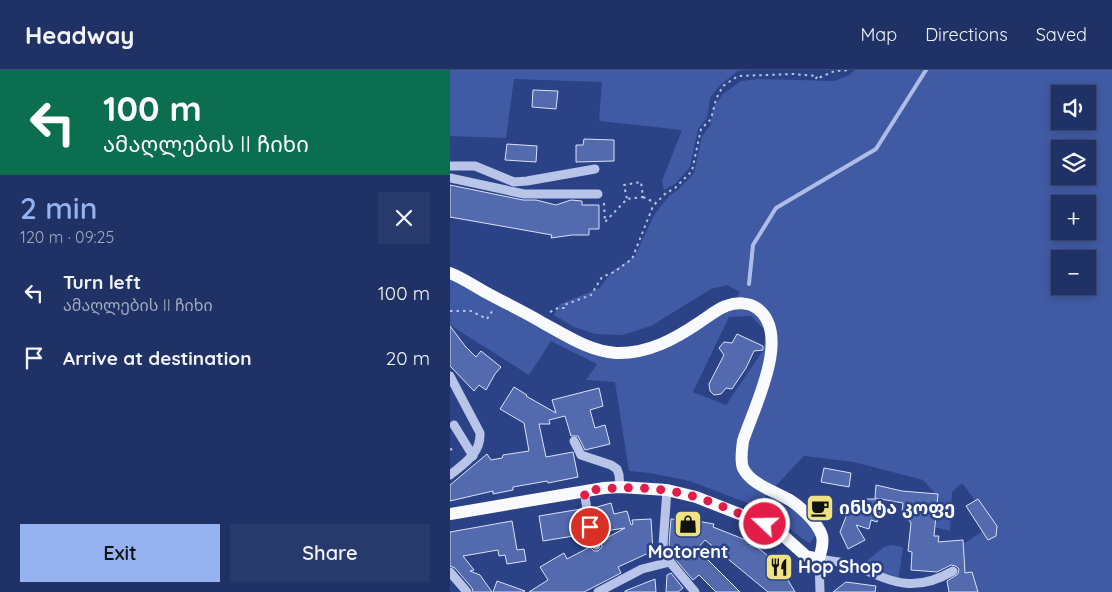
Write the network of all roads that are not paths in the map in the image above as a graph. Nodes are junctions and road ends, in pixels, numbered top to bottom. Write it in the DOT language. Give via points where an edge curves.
graph roads {
  1 [pos="450,166"];
  2 [pos="595,169"];
  3 [pos="450,178"];
  4 [pos="601,197"];
  5 [pos="450,273"];
  6 [pos="450,376"];
  7 [pos="454,425"];
  8 [pos="574,441"];
  9 [pos="473,456"];
  10 [pos="450,475"];
  11 [pos="620,487"];
  12 [pos="667,490"];
  13 [pos="584,491"];
  14 [pos="450,514"];
  15 [pos="596,545"];
  16 [pos="819,559"];
  17 [pos="670,562"];
  18 [pos="953,571"];
  19 [pos="450,572"];
  20 [pos="467,592"];
  21 [pos="598,592"];
  22 [pos="695,592"];
  23 [pos="820,592"];
  1 -- 2 [label="street" via="475,166 514,182"];
  3 -- 4 [label="street" via="524,194"];
  5 -- 16 [label="main road" via="570,339 607,352 626,352 668,342 726,306 742,303 758,308 771,329 772,352 743,441 743,467 759,484 786,498 810,517 822,534"];
  6 -- 9 [label="street" via="480,433 481,443"];
  7 -- 9 [label="street"];
  8 -- 11 [label="street" via="581,455 617,470"];
  9 -- 10 [label="street"];
  11 -- 12 [label="main road"];
  11 -- 13 [label="main road"];
  12 -- 16 [label="main road" via="696,497 765,524 806,556"];
  12 -- 17 [label="street" via="662,545"];
  13 -- 14 [label="main road"];
  13 -- 15 [label="street"];
  16 -- 18 [label="street" via="856,566 906,589 942,581"];
  16 -- 23 [label="street"];
  17 -- 21 [label="street" via="642,569"];
  17 -- 22 [label="street"];
  19 -- 20 [label="street"];
}
